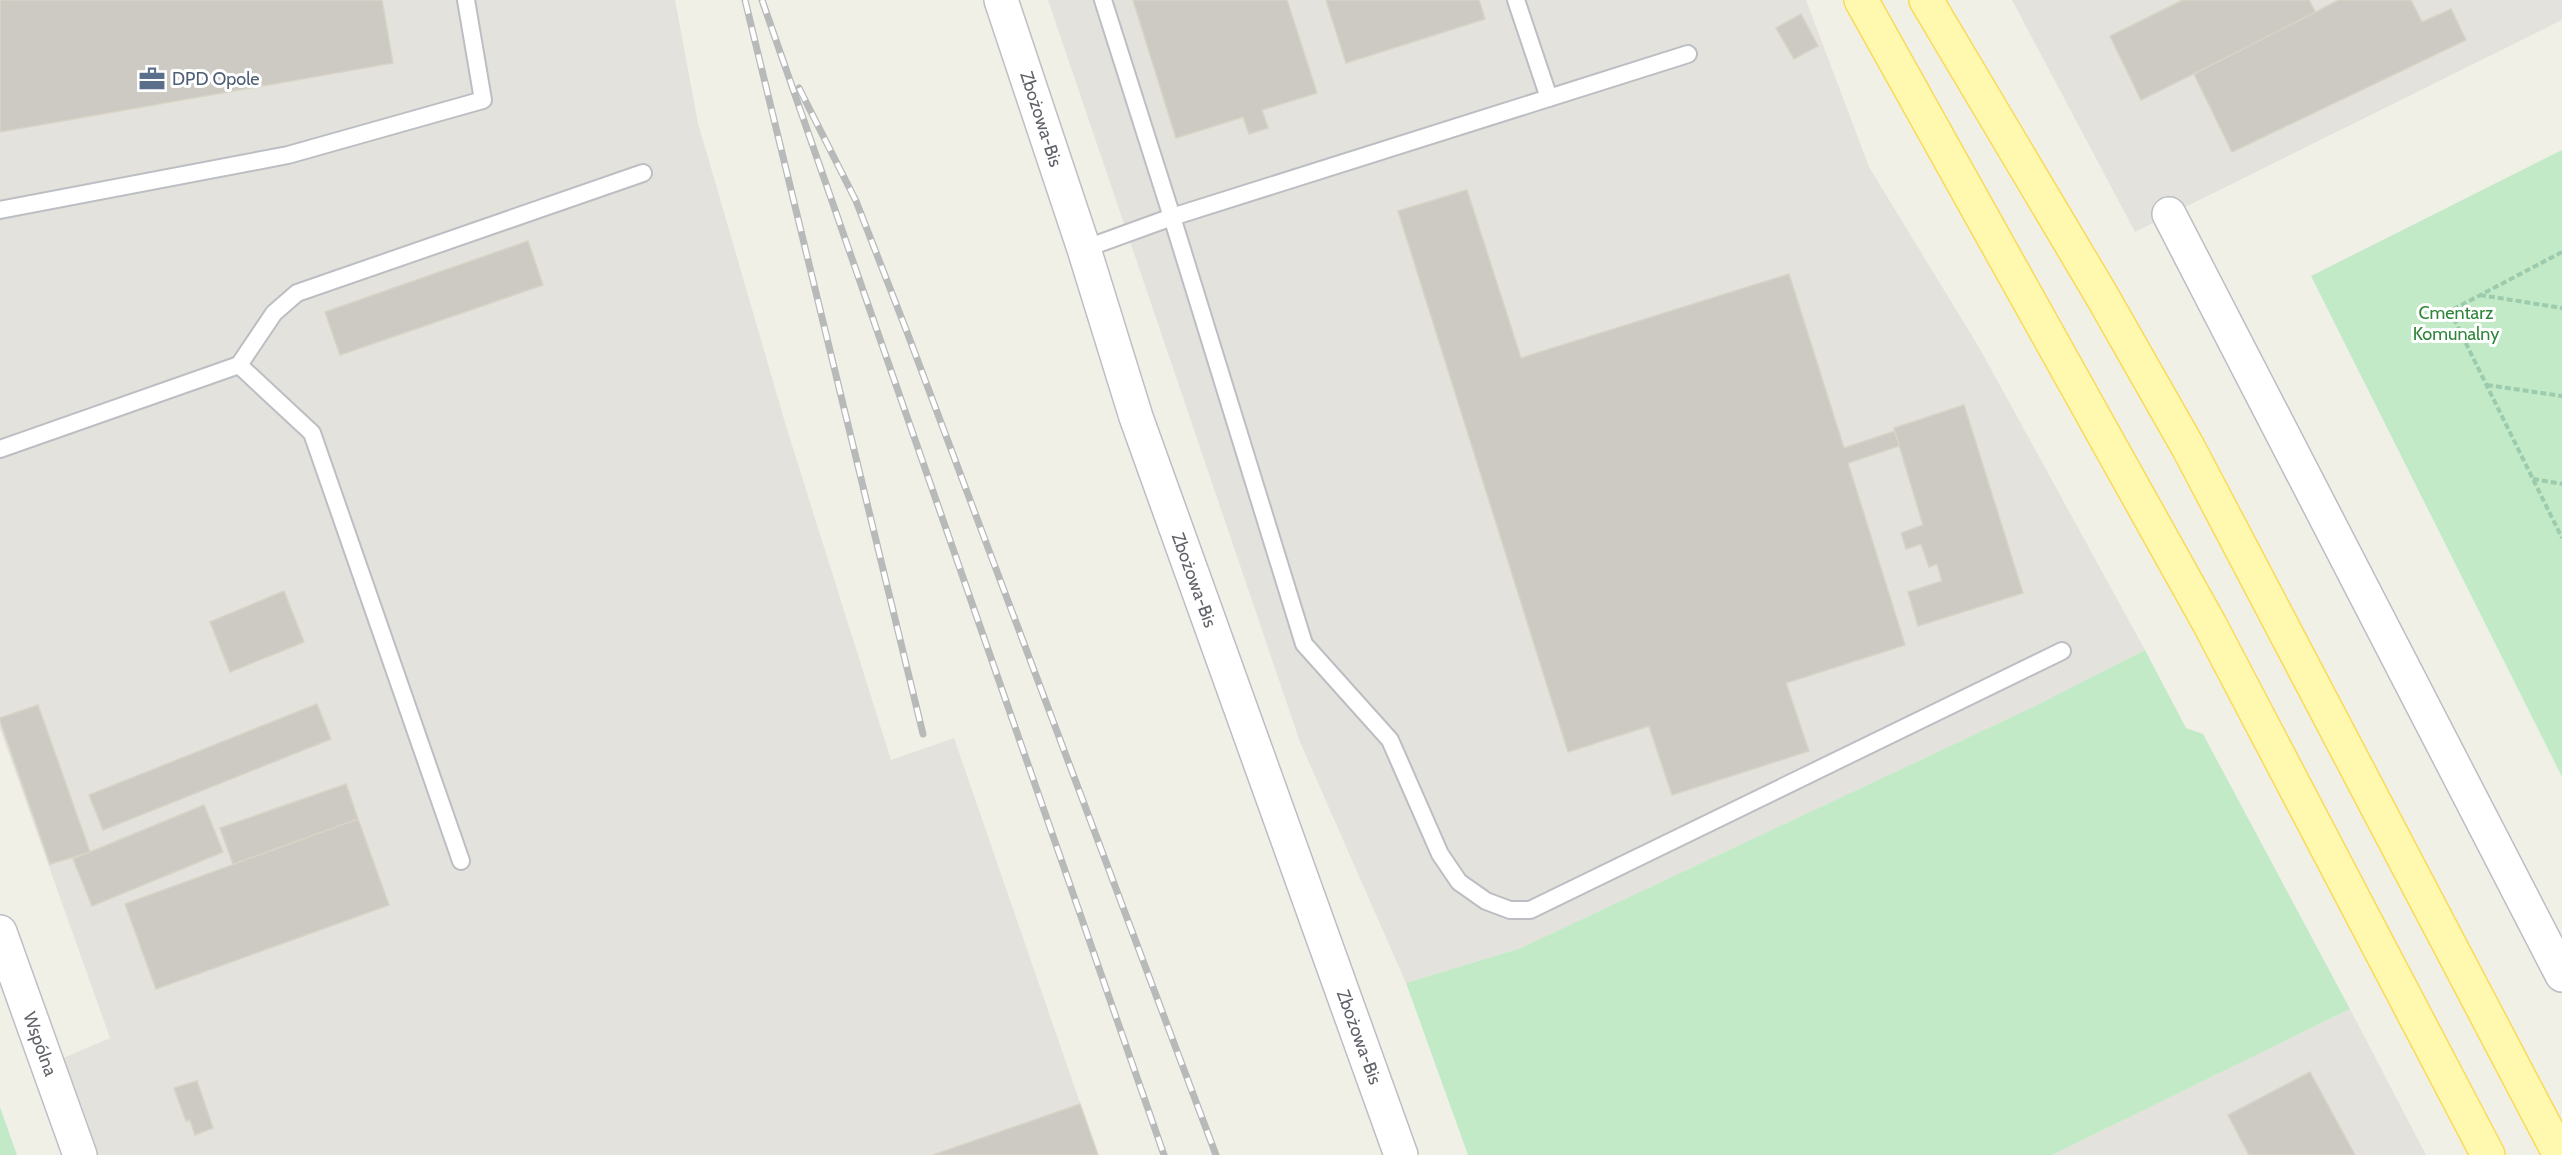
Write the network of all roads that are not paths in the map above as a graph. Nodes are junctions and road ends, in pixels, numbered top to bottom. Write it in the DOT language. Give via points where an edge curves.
graph roads {
  1 [pos="466,0"];
  2 [pos="1001,0"];
  3 [pos="1104,0"];
  4 [pos="1516,0"];
  5 [pos="1861,0"];
  6 [pos="1926,0"];
  7 [pos="1688,54"];
  8 [pos="1549,98"];
  9 [pos="643,173"];
  10 [pos="0,210"];
  11 [pos="2169,214"];
  12 [pos="1172,217"];
  13 [pos="1084,249"];
  14 [pos="238,365"];
  15 [pos="0,449"];
  16 [pos="2062,651"];
  17 [pos="461,861"];
  18 [pos="0,932"];
  19 [pos="2562,975"];
  20 [pos="80,1155"];
  21 [pos="1401,1155"];
  22 [pos="2488,1155"];
  23 [pos="2560,1155"];
  1 -- 10 [label="lane" via="483,100 288,156"];
  2 -- 13 [label="street, Zbożowa-Bis"];
  3 -- 12 [label="lane"];
  4 -- 8 [label="lane"];
  5 -- 22 [label="main road" via="2209,623"];
  6 -- 23 [label="main road" via="2188,447"];
  7 -- 8 [label="lane"];
  8 -- 12 [label="lane"];
  9 -- 14 [label="lane" via="297,293 274,313"];
  11 -- 19 [label="street"];
  12 -- 13 [label="lane"];
  12 -- 16 [label="lane" via="1304,644 1390,740 1440,854 1459,882 1486,901 1510,910 1530,910"];
  13 -- 21 [label="street, Zbożowa-Bis" via="1136,417"];
  14 -- 15 [label="lane"];
  14 -- 17 [label="lane" via="312,433"];
  18 -- 20 [label="street, Wspólna"];
}
